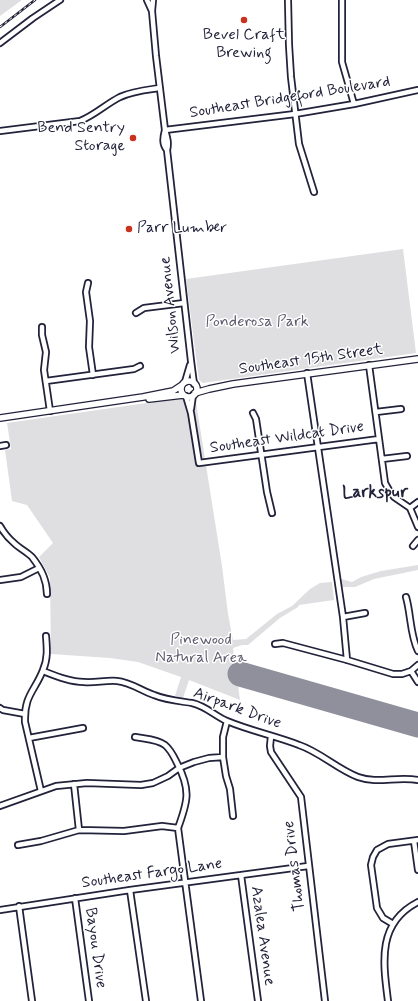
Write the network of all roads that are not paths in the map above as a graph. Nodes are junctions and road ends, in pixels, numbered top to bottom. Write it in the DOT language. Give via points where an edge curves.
graph roads {
  1 [pos="60,0"];
  2 [pos="147,0"];
  3 [pos="152,0"];
  4 [pos="288,0"];
  5 [pos="342,0"];
  6 [pos="152,11"];
  7 [pos="0,43"];
  8 [pos="160,88"];
  9 [pos="418,90"];
  10 [pos="354,104"];
  11 [pos="295,114"];
  12 [pos="165,130"];
  13 [pos="0,131"];
  14 [pos="314,192"];
  15 [pos="88,283"];
  16 [pos="184,303"];
  17 [pos="136,313"];
  18 [pos="42,327"];
  19 [pos="418,359"];
  20 [pos="190,361"];
  21 [pos="369,365"];
  22 [pos="140,366"];
  23 [pos="307,373"];
  24 [pos="93,375"];
  25 [pos="46,381"];
  26 [pos="184,383"];
  27 [pos="195,385"];
  28 [pos="209,388"];
  29 [pos="194,394"];
  30 [pos="184,395"];
  31 [pos="143,397"];
  32 [pos="401,409"];
  33 [pos="50,411"];
  34 [pos="376,412"];
  35 [pos="191,413"];
  36 [pos="253,413"];
  37 [pos="0,418"];
  38 [pos="379,439"];
  39 [pos="6,445"];
  40 [pos="0,446"];
  41 [pos="318,447"];
  42 [pos="262,455"];
  43 [pos="407,456"];
  44 [pos="382,459"];
  45 [pos="418,502"];
  46 [pos="410,508"];
  47 [pos="272,513"];
  48 [pos="0,526"];
  49 [pos="418,527"];
  50 [pos="5,534"];
  51 [pos="0,537"];
  52 [pos="418,540"];
  53 [pos="413,546"];
  54 [pos="39,568"];
  55 [pos="0,580"];
  56 [pos="47,594"];
  57 [pos="406,597"];
  58 [pos="366,613"];
  59 [pos="343,616"];
  60 [pos="46,636"];
  61 [pos="274,644"];
  62 [pos="418,652"];
  63 [pos="347,660"];
  64 [pos="418,665"];
  65 [pos="43,671"];
  66 [pos="411,671"];
  67 [pos="418,682"];
  68 [pos="0,708"];
  69 [pos="25,714"];
  70 [pos="227,721"];
  71 [pos="83,728"];
  72 [pos="271,736"];
  73 [pos="135,737"];
  74 [pos="29,738"];
  75 [pos="223,757"];
  76 [pos="179,768"];
  77 [pos="418,780"];
  78 [pos="74,784"];
  79 [pos="42,791"];
  80 [pos="0,806"];
  81 [pos="233,816"];
  82 [pos="178,828"];
  83 [pos="79,830"];
  84 [pos="416,840"];
  85 [pos="18,845"];
  86 [pos="308,866"];
  87 [pos="418,870"];
  88 [pos="241,875"];
  89 [pos="185,882"];
  90 [pos="130,890"];
  91 [pos="75,898"];
  92 [pos="418,902"];
  93 [pos="19,906"];
  94 [pos="0,910"];
  95 [pos="393,924"];
  96 [pos="32,1001"];
  97 [pos="89,1001"];
  98 [pos="146,1001"];
  99 [pos="201,1001"];
  100 [pos="258,1001"];
  101 [pos="325,1001"];
  102 [pos="388,1001"];
  1 -- 7 [label="street"];
  2 -- 6 [label="street, Wilson Avenue"];
  3 -- 6 [label="street, Wilson Avenue"];
  4 -- 11 [label="street"];
  5 -- 10 [label="street" via="342,62"];
  6 -- 8 [label="street, Wilson Avenue"];
  8 -- 12 [label="street, Wilson Avenue"];
  8 -- 13 [label="street" via="133,92 120,97 80,121"];
  9 -- 10 [label="street, Southeast Bridgeford Boulevard"];
  10 -- 11 [label="street, Southeast Bridgeford Boulevard"];
  11 -- 12 [label="street, Southeast Bridgeford Boulevard"];
  11 -- 14 [label="street" via="299,144"];
  12 -- 16 [label="street, Wilson Avenue"];
  15 -- 24 [label="street" via="86,292"];
  16 -- 17 [label="street" via="144,308"];
  16 -- 20 [label="street, Wilson Avenue"];
  18 -- 25 [label="street" via="46,352"];
  19 -- 21 [label="main road, Southeast 15th Street"];
  20 -- 26 [label="street, Wilson Avenue"];
  20 -- 27 [label="street, Wilson Avenue"];
  21 -- 23 [label="main road, Southeast 15th Street"];
  21 -- 34 [label="street"];
  22 -- 24 [label="street"];
  23 -- 28 [label="main road, Southeast 15th Street"];
  23 -- 41 [label="street"];
  24 -- 25 [label="street"];
  25 -- 33 [label="street"];
  26 -- 27 [label="main road" via="190,381"];
  26 -- 30 [label="main road" via="181,390"];
  26 -- 31 [label="main road" via="172,390"];
  27 -- 28 [label="main road, Southeast 15th Street"];
  27 -- 29 [label="main road"];
  28 -- 29 [label="main road, Southeast 15th Street"];
  29 -- 30 [label="main road"];
  29 -- 35 [label="street"];
  30 -- 31 [label="main road" via="150,399"];
  30 -- 35 [label="street"];
  31 -- 33 [label="main road"];
  32 -- 34 [label="street"];
  33 -- 37 [label="main road"];
  34 -- 38 [label="street"];
  35 -- 42 [label="street, Southeast Wildcat Drive" via="199,464"];
  36 -- 42 [label="street"];
  38 -- 41 [label="street, Southeast Wildcat Drive"];
  38 -- 44 [label="street"];
  39 -- 40 [label="street"];
  41 -- 42 [label="street, Southeast Wildcat Drive"];
  41 -- 59 [label="street"];
  42 -- 47 [label="street"];
  43 -- 44 [label="street"];
  44 -- 46 [label="street" via="385,483 389,490 394,497"];
  45 -- 46 [label="street"];
  46 -- 49 [label="street"];
  48 -- 50 [label="street"];
  50 -- 51 [label="street"];
  50 -- 54 [label="street" via="31,556"];
  52 -- 53 [label="street"];
  54 -- 55 [label="street" via="21,577"];
  54 -- 56 [label="street" via="45,578"];
  57 -- 62 [label="street"];
  58 -- 59 [label="street"];
  59 -- 63 [label="street"];
  60 -- 65 [label="street" via="47,659"];
  61 -- 63 [label="street" via="283,643"];
  63 -- 66 [label="street" via="393,674"];
  64 -- 66 [label="street"];
  65 -- 69 [label="street" via="29,695"];
  65 -- 70 [label="street, Airpark Drive" via="83,682 117,681 129,684 154,695 178,702 193,703"];
  66 -- 67 [label="street"];
  68 -- 69 [label="street"];
  69 -- 74 [label="street"];
  70 -- 72 [label="street, Airpark Drive"];
  70 -- 75 [label="street" via="223,737"];
  71 -- 74 [label="street"];
  72 -- 77 [label="street, Airpark Drive" via="300,745 364,779"];
  72 -- 86 [label="street, Thomas Drive" via="271,752 300,797"];
  73 -- 76 [label="street" via="156,741 165,746"];
  74 -- 79 [label="street"];
  75 -- 76 [label="street" via="209,758"];
  75 -- 81 [label="street"];
  76 -- 78 [label="street" via="153,783 141,785"];
  76 -- 82 [label="street" via="184,778 187,796 186,808"];
  78 -- 79 [label="street"];
  78 -- 83 [label="street"];
  79 -- 80 [label="street"];
  82 -- 83 [label="street" via="162,826 124,830"];
  82 -- 89 [label="street"];
  83 -- 85 [label="street"];
  84 -- 87 [label="street"];
  84 -- 95 [label="street" via="388,844 377,850 373,857 371,865 378,908 383,918"];
  86 -- 88 [label="street, Southeast Fargo Lane"];
  86 -- 101 [label="street, Thomas Drive"];
  88 -- 89 [label="street, Southeast Fargo Lane"];
  88 -- 100 [label="street, Azalea Avenue"];
  89 -- 90 [label="street, Southeast Fargo Lane"];
  89 -- 99 [label="street"];
  90 -- 91 [label="street, Southeast Fargo Lane"];
  90 -- 98 [label="street"];
  91 -- 93 [label="street, Southeast Fargo Lane"];
  91 -- 97 [label="street, Bayou Drive"];
  92 -- 95 [label="street" via="401,914"];
  93 -- 94 [label="street, Southeast Fargo Lane"];
  93 -- 96 [label="street"];
  95 -- 102 [label="street" via="383,958"];
}
